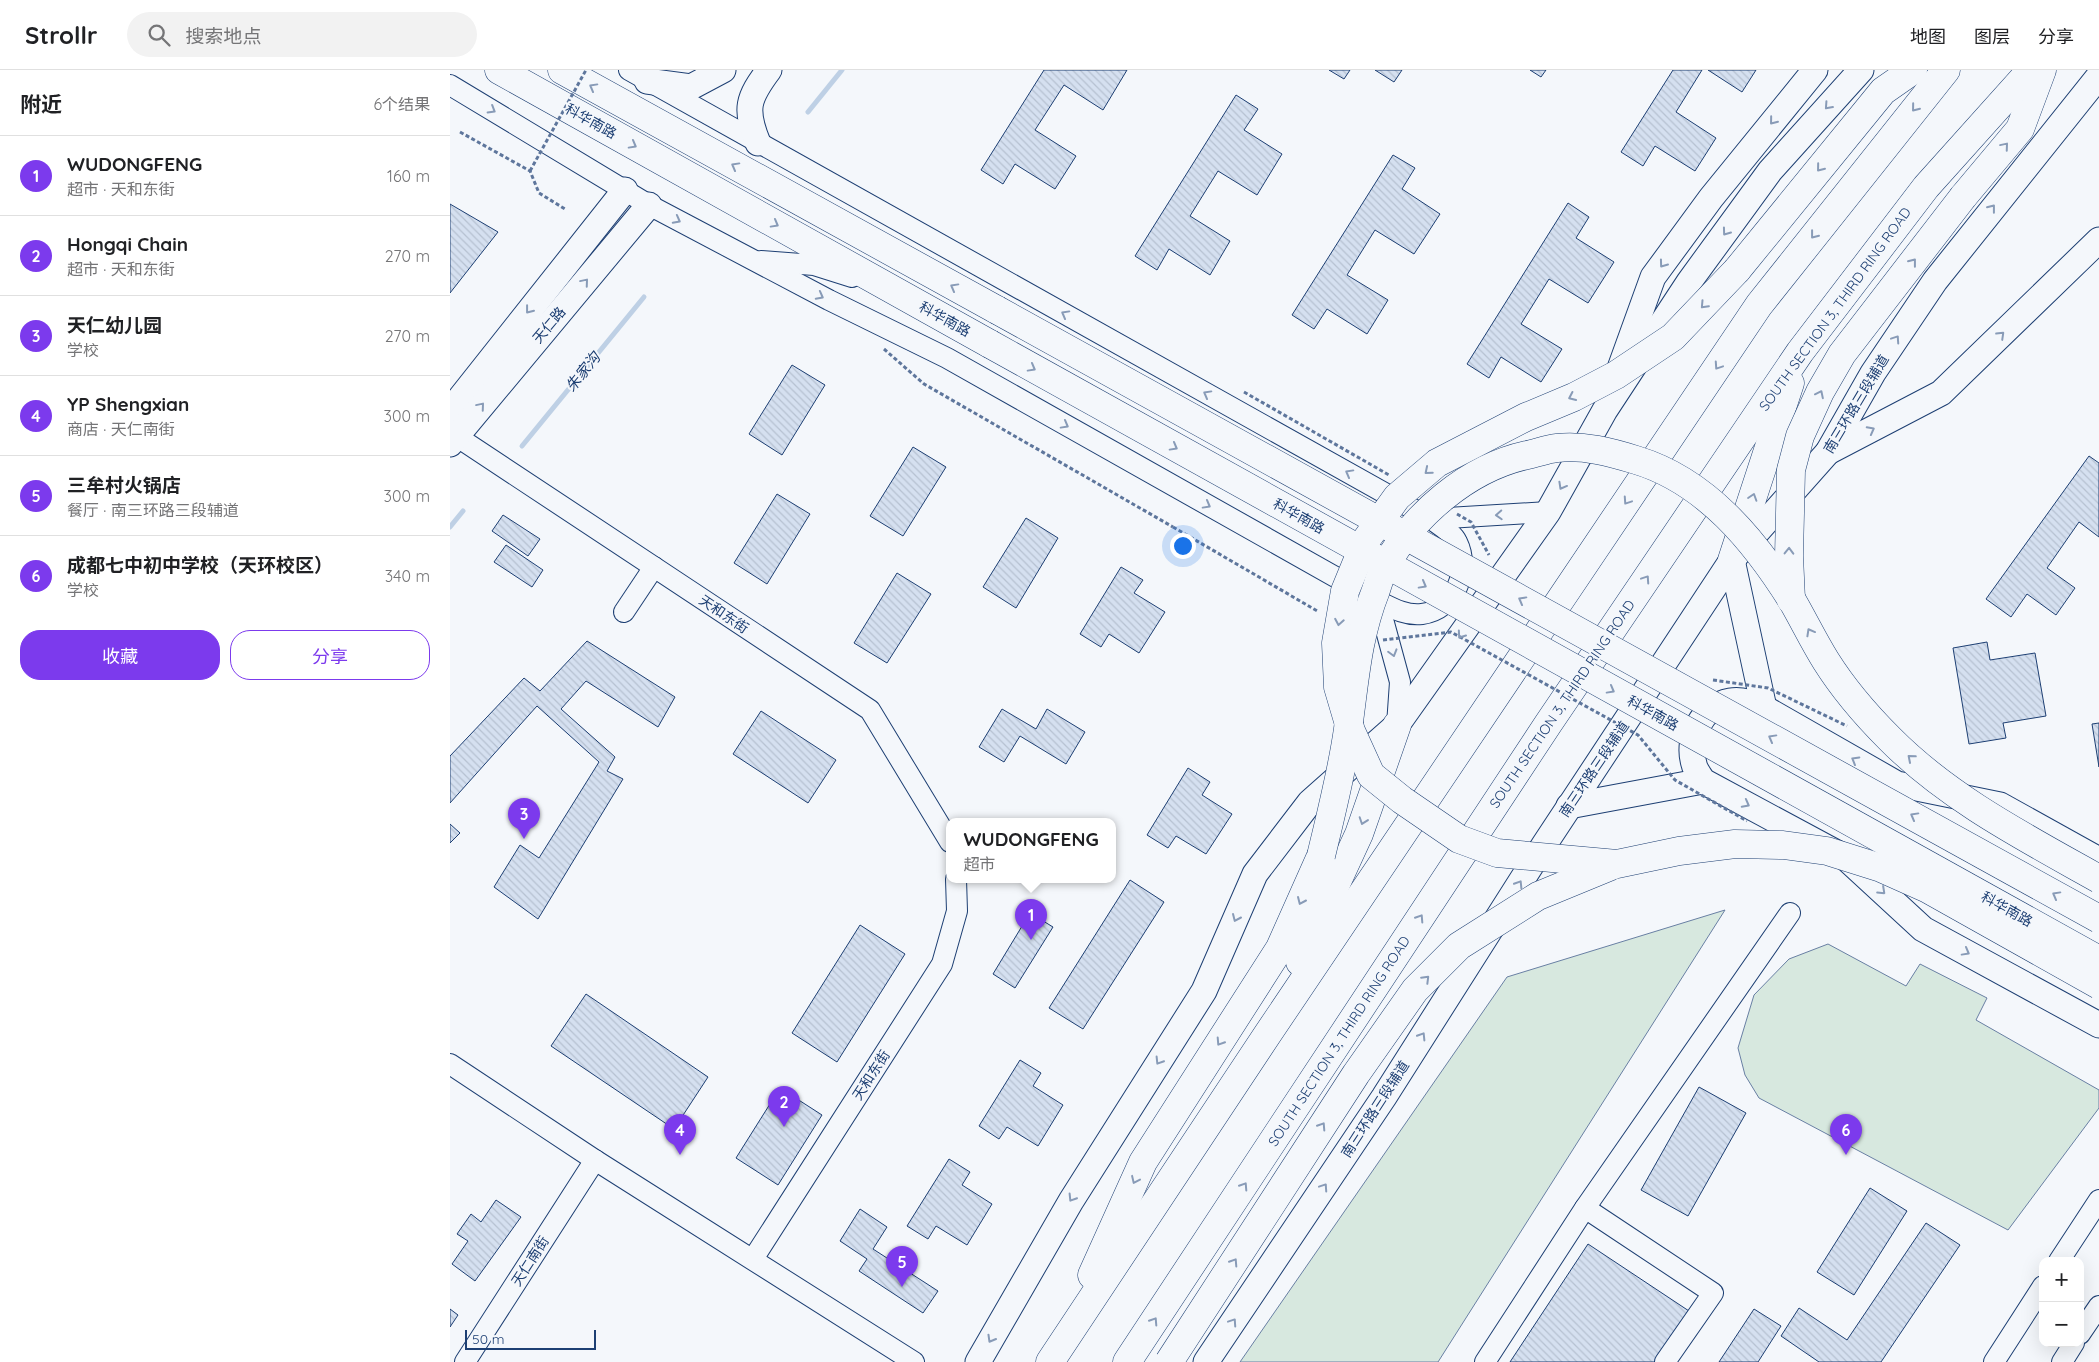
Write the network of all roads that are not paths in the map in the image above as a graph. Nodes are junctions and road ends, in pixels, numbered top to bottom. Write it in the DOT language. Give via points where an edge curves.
graph roads {
  1 [pos="499,70"];
  2 [pos="562,70"];
  3 [pos="723,70"];
  4 [pos="769,70"];
  5 [pos="1815,70"];
  6 [pos="1861,70"];
  7 [pos="1913,70"];
  8 [pos="1946,70"];
  9 [pos="2031,70"];
  10 [pos="2042,70"];
  11 [pos="638,75"];
  12 [pos="2099,76"];
  13 [pos="450,85"];
  14 [pos="758,143"];
  15 [pos="835,186"];
  16 [pos="625,190"];
  17 [pos="649,205"];
  18 [pos="857,233"];
  19 [pos="2099,240"];
  20 [pos="754,261"];
  21 [pos="889,288"];
  22 [pos="1800,352"];
  23 [pos="1605,410"];
  24 [pos="450,411"];
  25 [pos="452,438"];
  26 [pos="1828,452"];
  27 [pos="1548,512"];
  28 [pos="1431,519"];
  29 [pos="1732,560"];
  30 [pos="654,567"];
  31 [pos="1792,600"];
  32 [pos="1378,601"];
  33 [pos="624,612"];
  34 [pos="1764,708"];
  35 [pos="1397,725"];
  36 [pos="1703,781"];
  37 [pos="1569,806"];
  38 [pos="946,835"];
  39 [pos="2099,860"];
  40 [pos="1617,864"];
  41 [pos="2099,879"];
  42 [pos="956,883"];
  43 [pos="1790,913"];
  44 [pos="2099,918"];
  45 [pos="2099,960"];
  46 [pos="2099,985"];
  47 [pos="2099,1025"];
  48 [pos="1266,1035"];
  49 [pos="450,1064"];
  50 [pos="595,1160"];
  51 [pos="2099,1200"];
  52 [pos="1585,1208"];
  53 [pos="2062,1257"];
  54 [pos="753,1259"];
  55 [pos="2039,1292"];
  56 [pos="2099,1306"];
  57 [pos="2084,1328"];
  58 [pos="2071,1347"];
  59 [pos="1053,1358"];
  60 [pos="465,1362"];
  61 [pos="914,1362"];
  62 [pos="978,1362"];
  63 [pos="1127,1362"];
  64 [pos="1169,1362"];
  65 [pos="1206,1362"];
  66 [pos="1485,1362"];
  67 [pos="1666,1362"];
  68 [pos="1994,1362"];
  69 [pos="2062,1362"];
  1 -- 21 [label="highway, 科华南路, one-way"];
  18 -- 2 [label="highway, one-way"];
  3 -- 11 [label="main road" via="691,87"];
  4 -- 14 [label="main road" via="751,98 750,121"];
  5 -- 23 [label="main road, one-way" via="1711,198 1653,276"];
  6 -- 23 [label="main road, one-way" via="1770,171 1689,282"];
  7 -- 40 [label="highway, one-way, bridge" via="1883,90 1737,270 1673,337 1616,375 1437,463 1397,496 1366,540 1345,591 1336,643 1338,687 1351,731 1371,775 1459,839 1497,853"];
  8 -- 48 [label="highway, one-way" via="1760,305"];
  9 -- 22 [label="highway, SOUTH SECTION 3, THIRD RING ROAD" via="1926,187"];
  31 -- 10 [label="highway, one-way, bridge" via="1789,556 1792,470 1800,436 1820,392 1842,354 1963,197 2020,129"];
  11 -- 14 [label="street"];
  26 -- 12 [label="main road, 南三环路三段辅道, one-way" via="1873,374 1934,281"];
  13 -- 16 [label="street, one-way"];
  14 -- 15 [label="street"];
  15 -- 18 [label="street"];
  28 -- 15 [label="street, one-way"];
  16 -- 17 [label="street"];
  16 -- 24 [label="main road, 天仁路, one-way"];
  17 -- 20 [label="street, one-way"];
  25 -- 17 [label="main road, 天仁路, one-way"];
  44 -- 18 [label="highway, one-way, bridge"];
  26 -- 19 [label="main road, one-way" via="1941,393"];
  20 -- 21 [label="street" via="814,265"];
  20 -- 32 [label="street, one-way" via="947,358"];
  21 -- 45 [label="highway, 科华南路, one-way, bridge"];
  29 -- 22 [label="highway, one-way"];
  63 -- 22 [label="highway, SOUTH SECTION 3, THIRD RING ROAD, one-way" via="1542,732"];
  23 -- 27 [label="main road, one-way"];
  25 -- 30 [label="street, 天和东街"];
  26 -- 29 [label="main road, 南三环路三段辅道"];
  27 -- 28 [label="street, one-way"];
  27 -- 35 [label="main road, one-way"];
  28 -- 32 [label="street" via="1457,541 1463,563 1460,584 1444,606 1423,614 1404,613"];
  29 -- 34 [label="main road"];
  29 -- 37 [label="main road, 南三环路三段辅道"];
  30 -- 33 [label="street"];
  30 -- 38 [label="street, 天和东街" via="870,710"];
  41 -- 31 [label="highway, one-way, bridge" via="1996,820 1928,772 1891,740 1828,664"];
  31 -- 59 [label="highway, one-way, bridge" via="1741,529 1695,488 1656,466 1602,449 1557,448 1514,458 1477,475 1436,503 1384,568 1365,618 1354,669 1348,730 1321,856 1280,948 1143,1162"];
  32 -- 35 [label="street, one-way" via="1400,682"];
  34 -- 36 [label="main road" via="1748,702 1730,701 1712,708 1699,722 1691,743 1694,764"];
  39 -- 34 [label="main road, one-way" via="2000,805 1896,784"];
  35 -- 48 [label="highway, one-way" via="1359,834"];
  35 -- 62 [label="main road, one-way" via="1310,802 1255,874 1204,991 1071,1201"];
  36 -- 37 [label="main road"];
  36 -- 47 [label="main road, one-way" via="1846,858 1923,929"];
  65 -- 37 [label="main road, 南三环路三段辅道, one-way" via="1384,1097"];
  40 -- 46 [label="highway, bridge" via="1735,844 1783,845 1828,851 1881,868 1928,890"];
  64 -- 40 [label="highway, one-way, bridge" via="1356,1074 1415,990 1459,946 1538,896"];
  42 -- 54 [label="street, 天和东街" via="957,911 942,964"];
  43 -- 52 [label="street"];
  48 -- 59 [label="highway"];
  49 -- 50 [label="street"];
  50 -- 54 [label="street"];
  50 -- 60 [label="street, 天仁南街"];
  51 -- 53 [label="street"];
  52 -- 66 [label="street"];
  52 -- 67 [label="street" via="1713,1293"];
  54 -- 61 [label="street"];
  55 -- 68 [label="street"];
  56 -- 57 [label="street"];
  58 -- 69 [label="street"];
}
